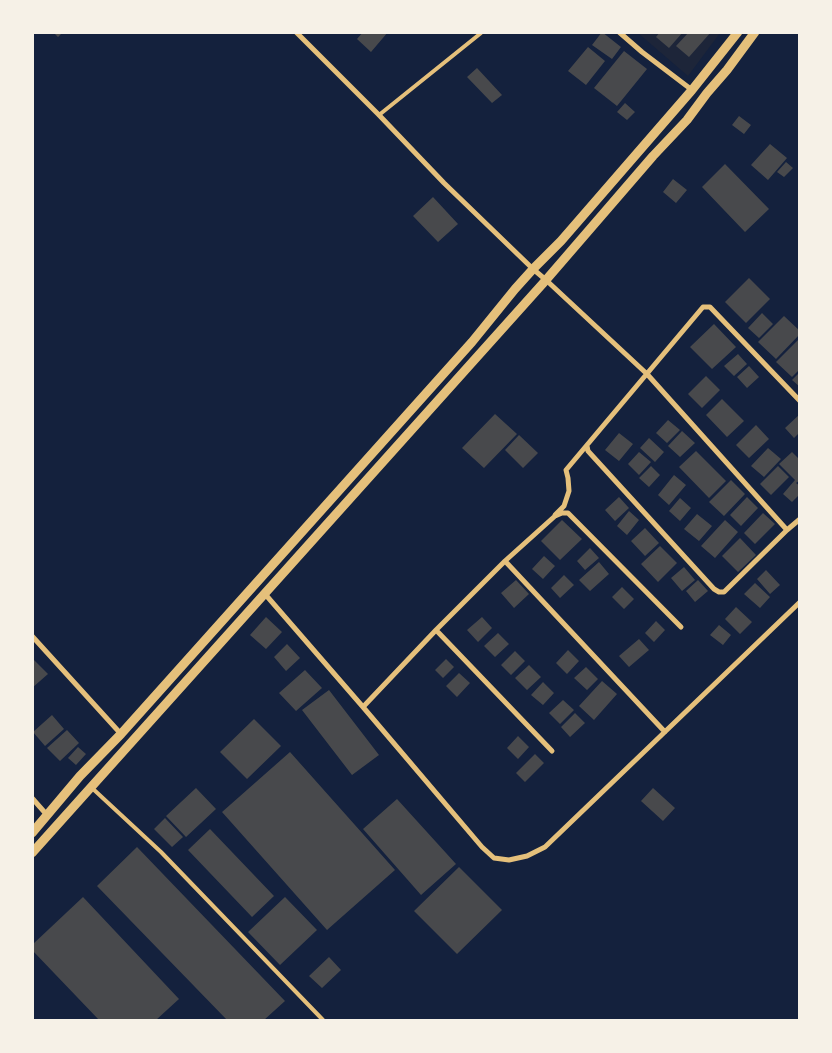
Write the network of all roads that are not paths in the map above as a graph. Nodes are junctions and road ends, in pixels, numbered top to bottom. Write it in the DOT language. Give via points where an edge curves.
graph roads {
  1 [pos="296,32"];
  2 [pos="480,32"];
  3 [pos="619,32"];
  4 [pos="755,32"];
  5 [pos="736,35"];
  6 [pos="745,45"];
  7 [pos="692,90"];
  8 [pos="379,115"];
  9 [pos="533,269"];
  10 [pos="546,280"];
  11 [pos="647,374"];
  12 [pos="800,401"];
  13 [pos="587,445"];
  14 [pos="555,516"];
  15 [pos="800,519"];
  16 [pos="787,530"];
  17 [pos="505,560"];
  18 [pos="265,594"];
  19 [pos="800,602"];
  20 [pos="681,627"];
  21 [pos="436,630"];
  22 [pos="33,638"];
  23 [pos="197,649"];
  24 [pos="207,658"];
  25 [pos="363,707"];
  26 [pos="665,732"];
  27 [pos="121,734"];
  28 [pos="552,751"];
  29 [pos="92,788"];
  30 [pos="32,798"];
  31 [pos="47,815"];
  32 [pos="32,833"];
  33 [pos="32,853"];
  34 [pos="323,1020"];
  1 -- 8 [label="street"];
  2 -- 8 [label="lane"];
  3 -- 7 [label="street"];
  4 -- 6 [label="street"];
  5 -- 6 [label="street"];
  5 -- 7 [label="street"];
  6 -- 10 [label="street" via="687,120"];
  7 -- 9 [label="street"];
  8 -- 9 [label="street"];
  9 -- 10 [label="street"];
  9 -- 23 [label="street"];
  10 -- 11 [label="street"];
  10 -- 18 [label="street"];
  11 -- 12 [label="street" via="703,307 708,306"];
  11 -- 13 [label="street"];
  11 -- 16 [label="street"];
  13 -- 14 [label="street" via="566,470 569,491 564,506"];
  13 -- 16 [label="street" via="588,451 719,592 724,592"];
  14 -- 17 [label="street"];
  14 -- 20 [label="street" via="568,513"];
  15 -- 16 [label="street"];
  17 -- 21 [label="street"];
  17 -- 26 [label="street"];
  18 -- 24 [label="street"];
  18 -- 25 [label="street"];
  19 -- 26 [label="street"];
  21 -- 25 [label="street"];
  21 -- 28 [label="street"];
  22 -- 27 [label="street"];
  23 -- 24 [label="street"];
  23 -- 27 [label="street"];
  24 -- 29 [label="street"];
  25 -- 26 [label="street" via="482,848 494,858 509,860 527,856 545,846"];
  27 -- 31 [label="street"];
  29 -- 33 [label="street"];
  29 -- 34 [label="lane" via="161,852"];
  30 -- 31 [label="street"];
  31 -- 32 [label="street"];
}
